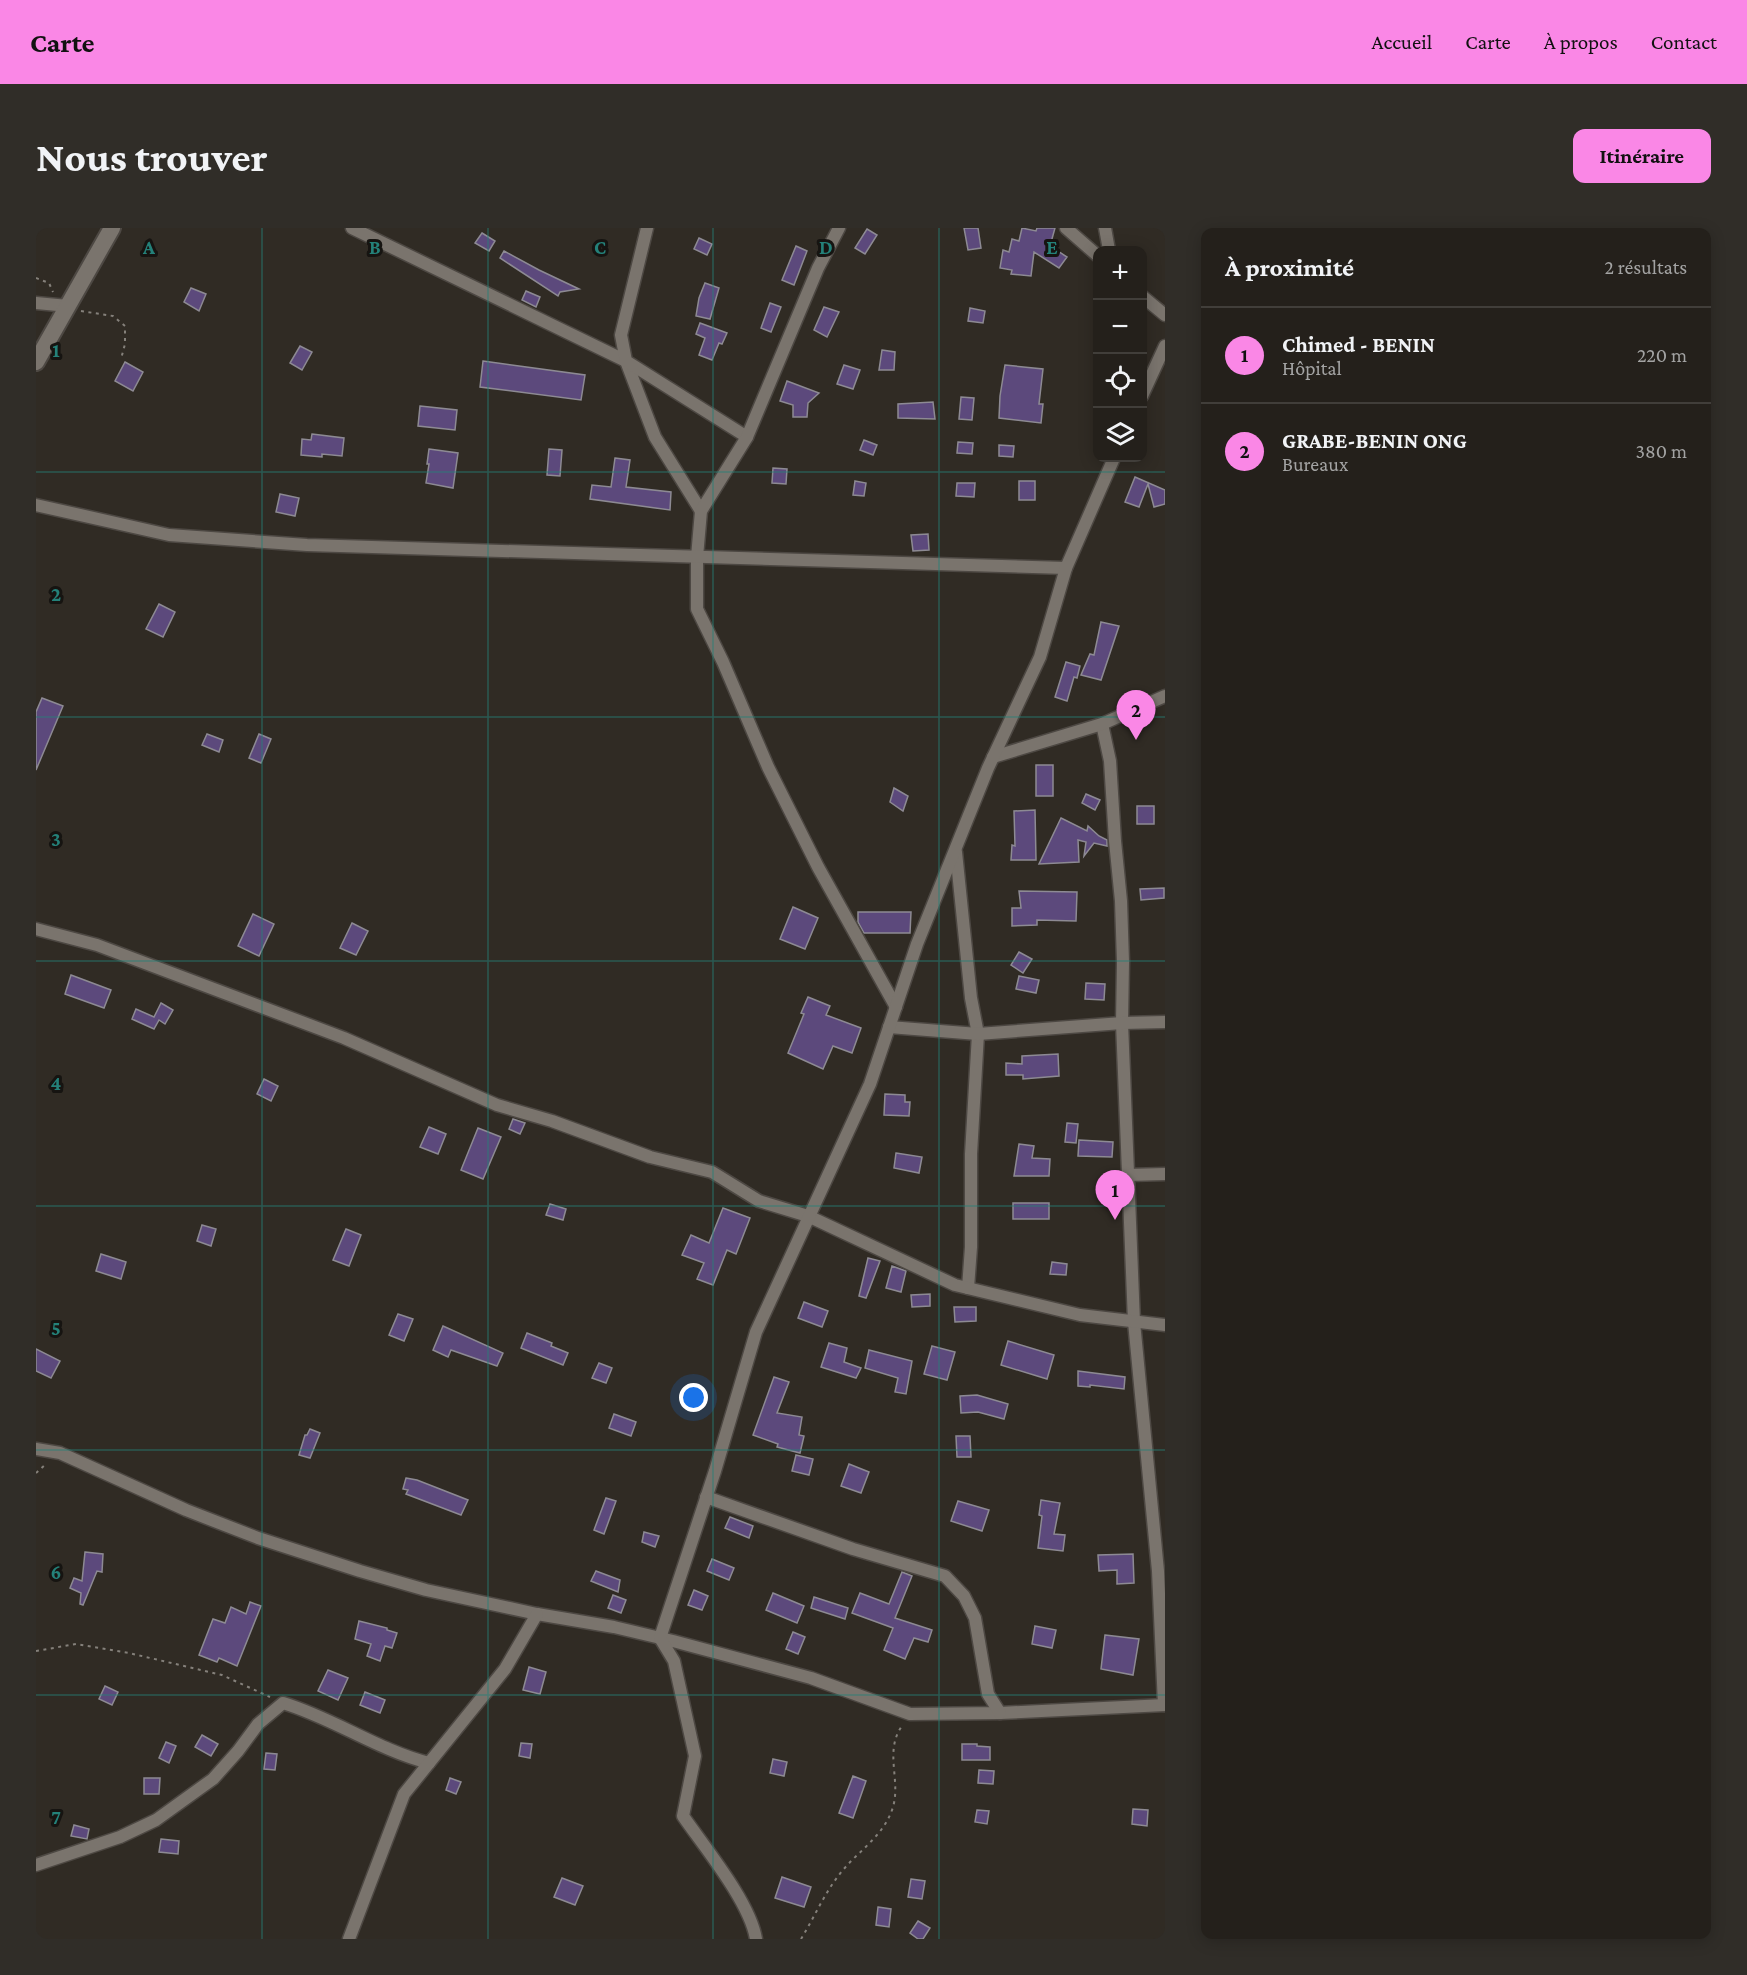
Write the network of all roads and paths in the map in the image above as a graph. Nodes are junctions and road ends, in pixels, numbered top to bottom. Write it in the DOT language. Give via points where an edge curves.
graph roads {
  1 [pos="112,228"];
  2 [pos="352,228"];
  3 [pos="647,228"];
  4 [pos="839,228"];
  5 [pos="1066,228"];
  6 [pos="1105,228"];
  7 [pos="1108,246"];
  8 [pos="1093,252"];
  9 [pos="1147,299"];
  10 [pos="36,303"];
  11 [pos="68,306"];
  12 [pos="1165,315"];
  13 [pos="1165,346"];
  14 [pos="121,359"];
  15 [pos="626,361"];
  16 [pos="36,362"];
  17 [pos="1147,387"];
  18 [pos="747,437"];
  19 [pos="1112,462"];
  20 [pos="36,505"];
  21 [pos="702,511"];
  22 [pos="697,557"];
  23 [pos="1066,568"];
  24 [pos="1165,696"];
  25 [pos="1102,724"];
  26 [pos="993,757"];
  27 [pos="956,848"];
  28 [pos="36,929"];
  29 [pos="896,1007"];
  30 [pos="1165,1022"];
  31 [pos="1122,1023"];
  32 [pos="889,1027"];
  33 [pos="978,1034"];
  34 [pos="1165,1174"];
  35 [pos="1128,1175"];
  36 [pos="808,1216"];
  37 [pos="968,1288"];
  38 [pos="1134,1322"];
  39 [pos="1165,1325"];
  40 [pos="36,1449"];
  41 [pos="706,1497"];
  42 [pos="537,1614"];
  43 [pos="660,1638"];
  44 [pos="36,1651"];
  45 [pos="283,1703"];
  46 [pos="1164,1705"];
  47 [pos="1000,1713"];
  48 [pos="910,1714"];
  49 [pos="429,1762"];
  50 [pos="36,1865"];
  51 [pos="348,1939"];
  52 [pos="756,1939"];
  53 [pos="801,1939"];
  1 -- 11 [label="street"];
  2 -- 15 [label="street"];
  3 -- 15 [label="street" via="621,335"];
  4 -- 18 [label="street" via="818,268"];
  5 -- 8 [label="street"];
  6 -- 7 [label="street"];
  9 -- 12 [label="street"];
  10 -- 11 [label="street"];
  11 -- 14 [label="path" via="113,316 125,326"];
  11 -- 16 [label="street"];
  13 -- 17 [label="street"];
  15 -- 18 [label="street"];
  15 -- 21 [label="street" via="655,436"];
  18 -- 21 [label="street"];
  19 -- 23 [label="street"];
  20 -- 22 [label="street" via="169,534 307,545"];
  21 -- 22 [label="street"];
  22 -- 23 [label="street"];
  22 -- 29 [label="street" via="697,609 818,867"];
  23 -- 26 [label="street" via="1040,657"];
  24 -- 25 [label="street"];
  25 -- 26 [label="street"];
  25 -- 31 [label="street" via="1110,761 1121,901"];
  26 -- 27 [label="street"];
  27 -- 29 [label="street"];
  27 -- 33 [label="street"];
  28 -- 36 [label="street" via="97,945 344,1038 497,1105 650,1157 712,1172 759,1201"];
  29 -- 32 [label="street"];
  30 -- 31 [label="street"];
  31 -- 33 [label="street"];
  31 -- 35 [label="street"];
  32 -- 33 [label="street"];
  32 -- 36 [label="street" via="870,1084"];
  33 -- 37 [label="street"];
  34 -- 35 [label="street"];
  35 -- 38 [label="street"];
  36 -- 37 [label="street"];
  36 -- 41 [label="street" via="756,1332"];
  37 -- 38 [label="street" via="1080,1315"];
  38 -- 39 [label="street"];
  38 -- 46 [label="street" via="1158,1571"];
  40 -- 42 [label="street" via="60,1453 186,1510 360,1572"];
  41 -- 43 [label="street"];
  41 -- 47 [label="street" via="853,1549 945,1576 963,1596 975,1618 988,1694"];
  42 -- 43 [label="street"];
  42 -- 49 [label="street" via="505,1669"];
  43 -- 48 [label="street" via="811,1678"];
  43 -- 52 [label="street" via="674,1661 695,1756 683,1816 754,1924"];
  44 -- 45 [label="path" via="76,1644 129,1653 222,1675"];
  45 -- 49 [label="street"];
  45 -- 50 [label="street" via="258,1724 213,1779 156,1820 120,1837"];
  46 -- 47 [label="street"];
  47 -- 48 [label="street"];
  48 -- 53 [label="path" via="894,1736 893,1808 874,1840 839,1874"];
  49 -- 51 [label="street" via="404,1794"];
}
